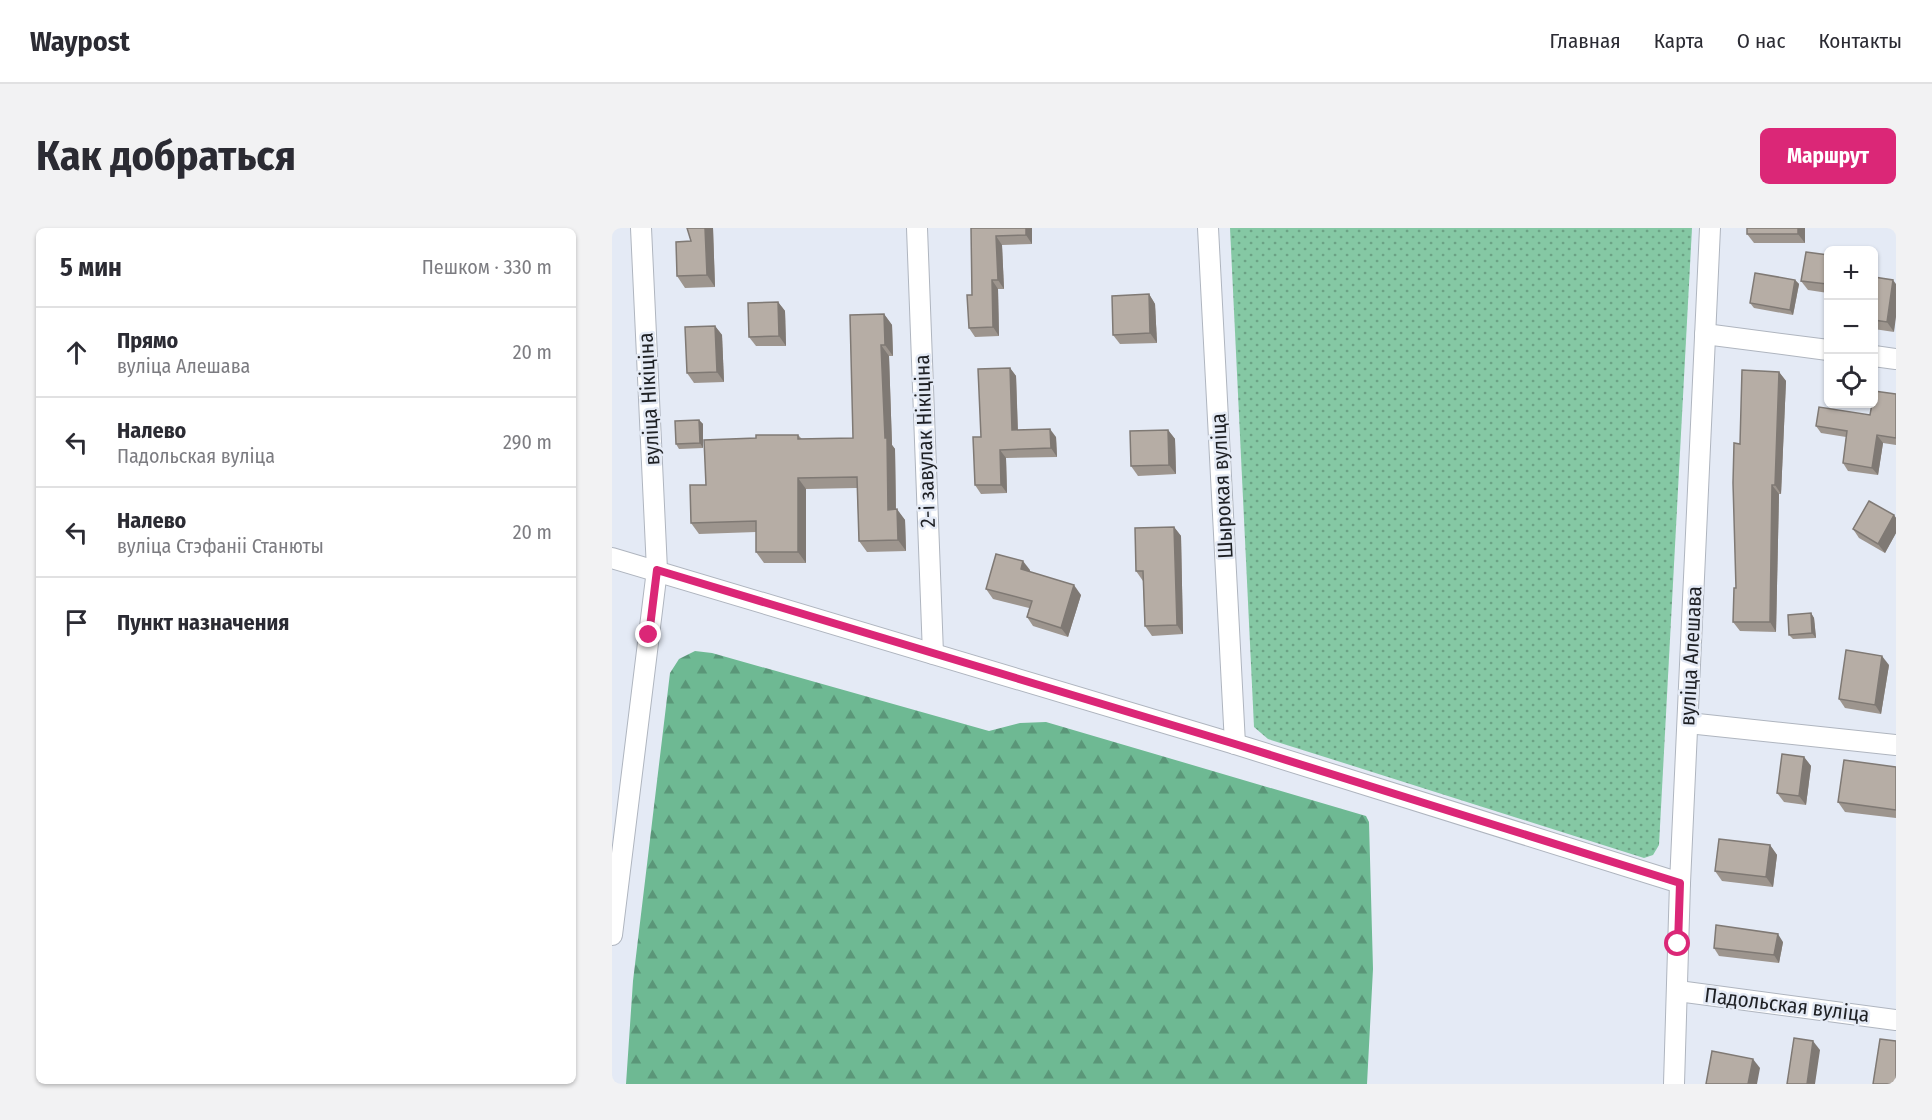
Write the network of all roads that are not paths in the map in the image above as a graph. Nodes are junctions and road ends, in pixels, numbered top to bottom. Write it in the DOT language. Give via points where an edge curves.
graph roads {
  1 [pos="641,228"];
  2 [pos="917,228"];
  3 [pos="1208,228"];
  4 [pos="1710,228"];
  5 [pos="1706,334"];
  6 [pos="1824,349"];
  7 [pos="1878,357"];
  8 [pos="1896,359"];
  9 [pos="612,558"];
  10 [pos="657,570"];
  11 [pos="933,654"];
  12 [pos="1688,723"];
  13 [pos="1235,744"];
  14 [pos="1896,745"];
  15 [pos="1680,883"];
  16 [pos="612,935"];
  17 [pos="1678,991"];
  18 [pos="1896,1020"];
  19 [pos="1674,1084"];
  1 -- 10 [label="street, вуліца Нікіціна"];
  2 -- 11 [label="street, 2-і завулак Нікіціна"];
  3 -- 13 [label="street, Шырокая вуліца"];
  4 -- 5 [label="street, вуліца Алешава"];
  5 -- 6 [label="street"];
  5 -- 12 [label="street, вуліца Алешава"];
  7 -- 8 [label="street"];
  9 -- 10 [label="street"];
  10 -- 11 [label="street"];
  10 -- 16 [label="street, вуліца Нікіціна"];
  11 -- 13 [label="street"];
  12 -- 14 [label="street"];
  12 -- 15 [label="street, вуліца Алешава"];
  13 -- 15 [label="street"];
  15 -- 17 [label="street, вуліца Алешава"];
  17 -- 18 [label="street, Падольская вуліца"];
  17 -- 19 [label="street, вуліца Алешава"];
}
